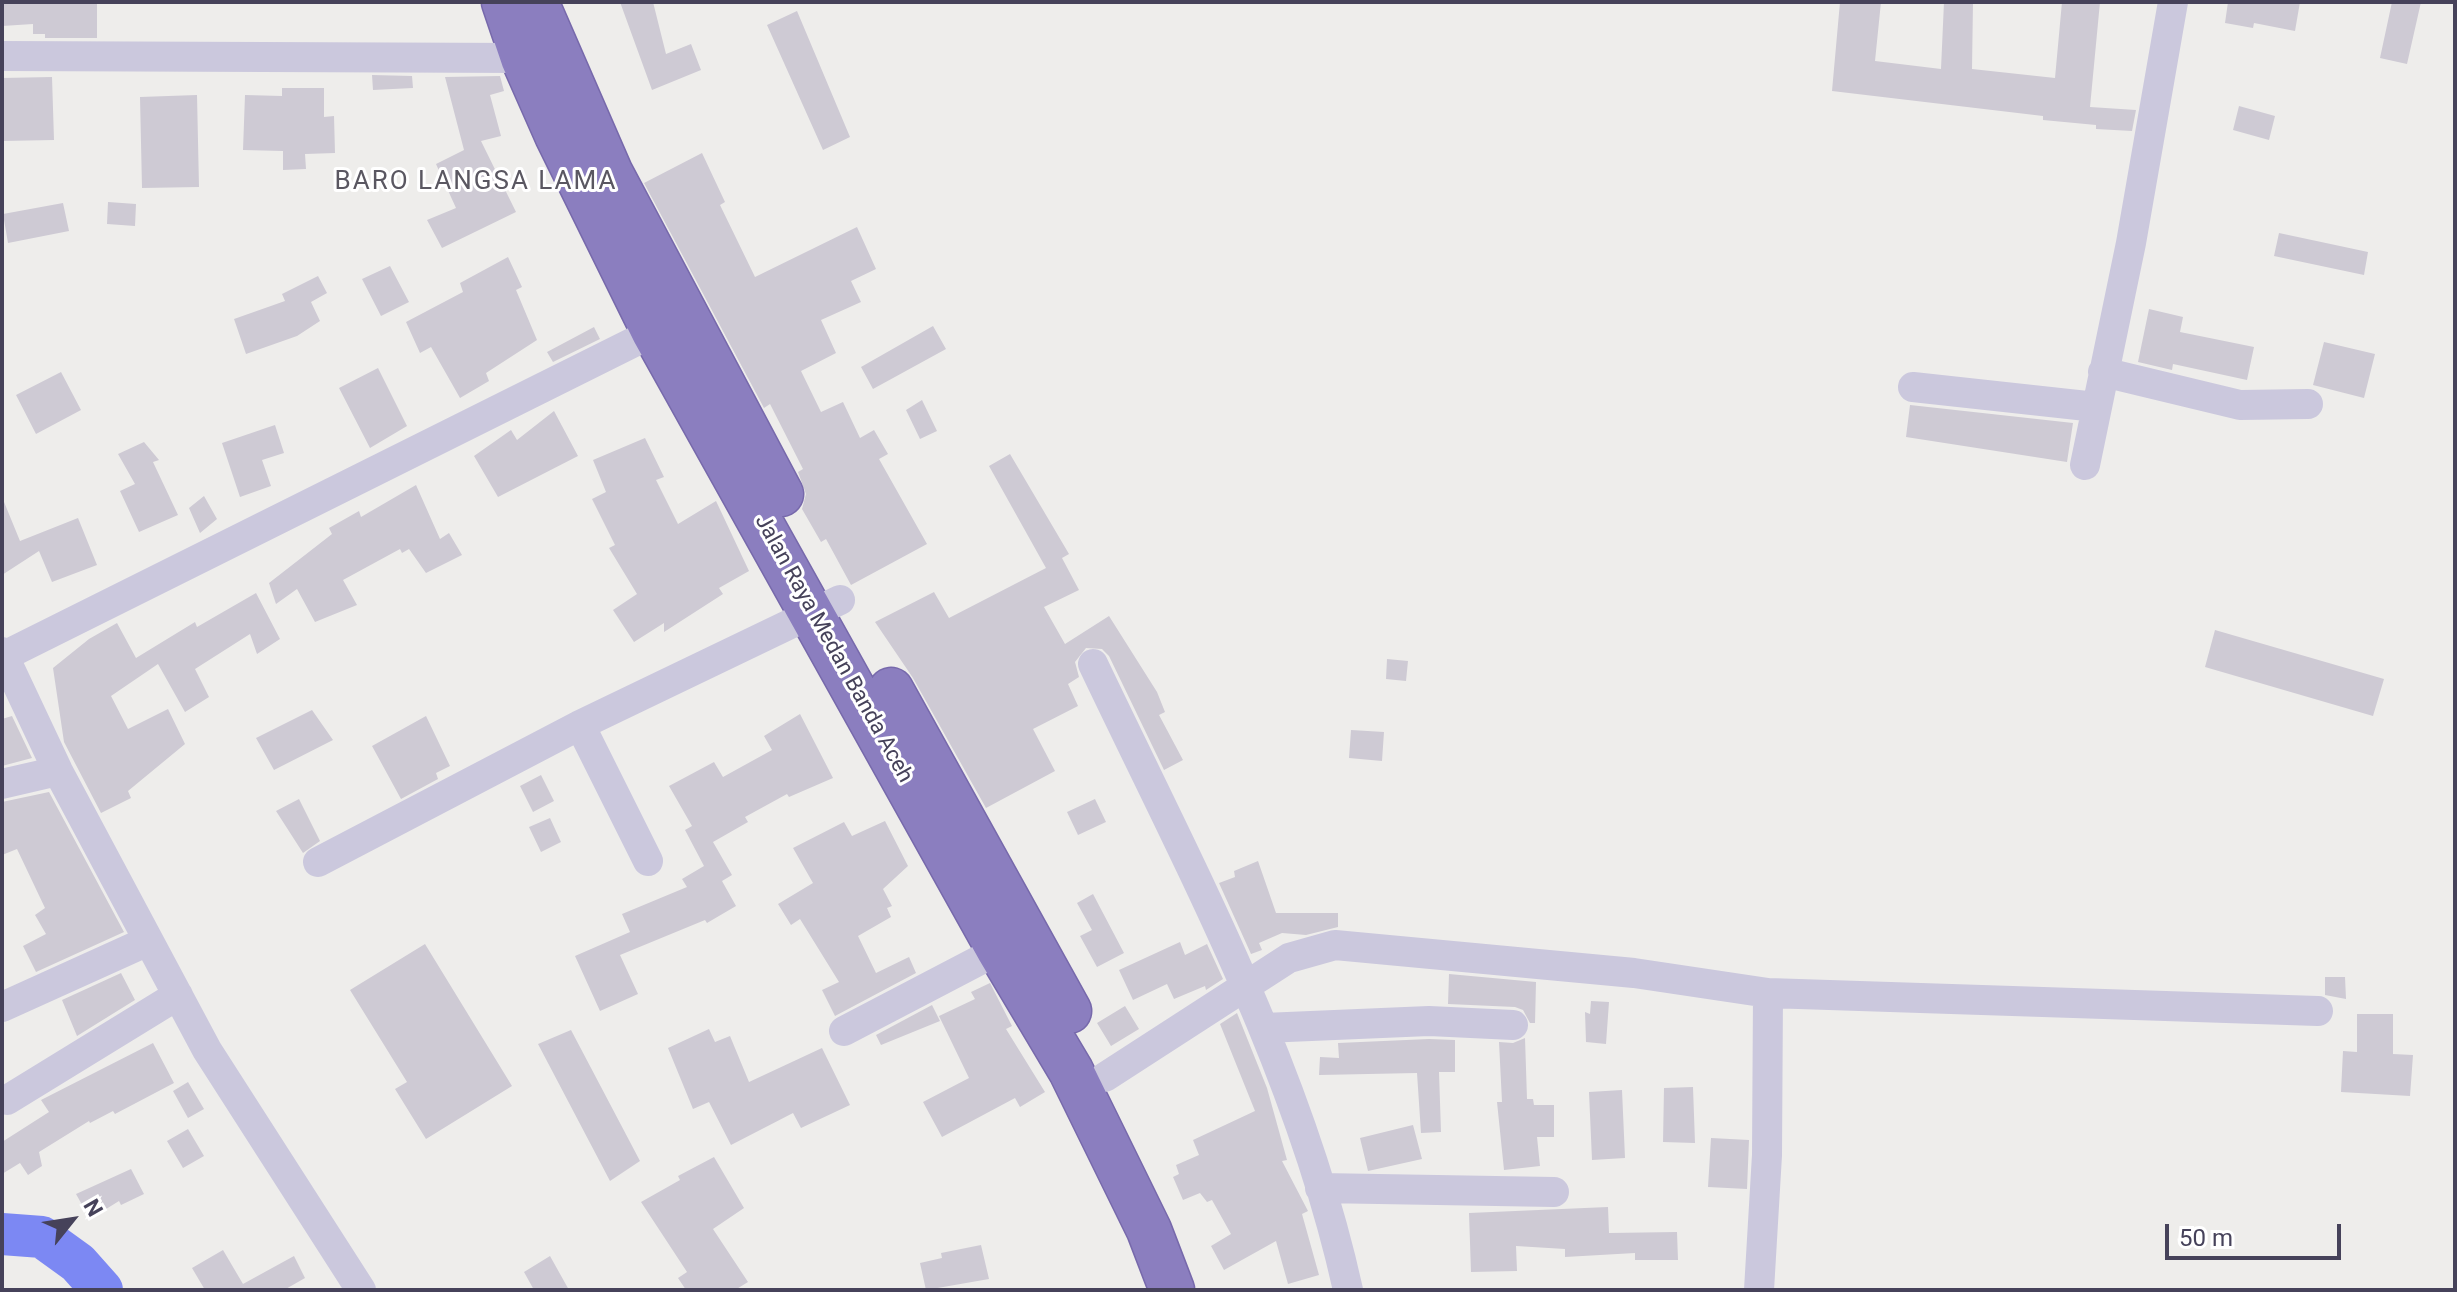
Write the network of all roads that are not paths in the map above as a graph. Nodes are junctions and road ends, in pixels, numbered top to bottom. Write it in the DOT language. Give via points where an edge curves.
graph roads {
  1 [pos="504,2"];
  2 [pos="536,2"];
  3 [pos="2173,2"];
  4 [pos="2,56"];
  5 [pos="523,58"];
  6 [pos="636,259"];
  7 [pos="654,332"];
  8 [pos="2103,372"];
  9 [pos="1913,387"];
  10 [pos="2308,404"];
  11 [pos="2096,407"];
  12 [pos="2085,465"];
  13 [pos="828,608"];
  14 [pos="3,654"];
  15 [pos="1093,664"];
  16 [pos="580,725"];
  17 [pos="58,771"];
  18 [pos="2,784"];
  19 [pos="648,861"];
  20 [pos="318,862"];
  21 [pos="148,941"];
  22 [pos="999,950"];
  23 [pos="1246,985"];
  24 [pos="1768,993"];
  25 [pos="178,995"];
  26 [pos="2,1007"];
  27 [pos="2318,1011"];
  28 [pos="1513,1025"];
  29 [pos="1264,1028"];
  30 [pos="844,1031"];
  31 [pos="1105,1077"];
  32 [pos="7,1100"];
  33 [pos="1320,1188"];
  34 [pos="1554,1192"];
  35 [pos="1147,1198"];
  36 [pos="1179,1289"];
  37 [pos="361,1290"];
  38 [pos="1348,1290"];
  39 [pos="1759,1290"];
  1 -- 5 [label="highway, Jalan Raya Medan Banda Aceh"];
  2 -- 6 [label="highway, Jalan Raya Medan Banda Aceh" via="604,159"];
  3 -- 8 [label="street"];
  4 -- 5 [label="street"];
  5 -- 6 [label="highway, Jalan Raya Medan Banda Aceh"];
  6 -- 7 [label="highway, Jalan Raya Medan Banda Aceh"];
  6 -- 13 [label="highway, Jalan Raya Medan Banda Aceh"];
  7 -- 13 [label="highway, Jalan Raya Medan Banda Aceh"];
  7 -- 14 [label="street"];
  8 -- 10 [label="street" via="2240,405"];
  8 -- 11 [label="street"];
  9 -- 11 [label="street"];
  11 -- 12 [label="street"];
  13 -- 16 [label="street"];
  13 -- 22 [label="highway, Jalan Raya Medan Banda Aceh"];
  13 -- 31 [label="highway, Jalan Raya Medan Banda Aceh"];
  14 -- 17 [label="street"];
  15 -- 23 [label="street"];
  16 -- 19 [label="street"];
  16 -- 20 [label="street"];
  17 -- 18 [label="street"];
  17 -- 21 [label="street"];
  21 -- 25 [label="street"];
  21 -- 26 [label="street"];
  22 -- 30 [label="street"];
  22 -- 35 [label="highway, Jalan Raya Medan Banda Aceh"];
  23 -- 24 [label="street" via="1289,958 1335,945 1634,973"];
  23 -- 29 [label="street"];
  23 -- 31 [label="street"];
  24 -- 27 [label="street"];
  24 -- 39 [label="street"];
  25 -- 32 [label="street"];
  25 -- 37 [label="street"];
  28 -- 29 [label="street" via="1429,1021"];
  29 -- 33 [label="street"];
  31 -- 35 [label="highway, Jalan Raya Medan Banda Aceh"];
  33 -- 34 [label="street"];
  33 -- 38 [label="street"];
  35 -- 36 [label="highway, Jalan Raya Medan Banda Aceh"];
}
